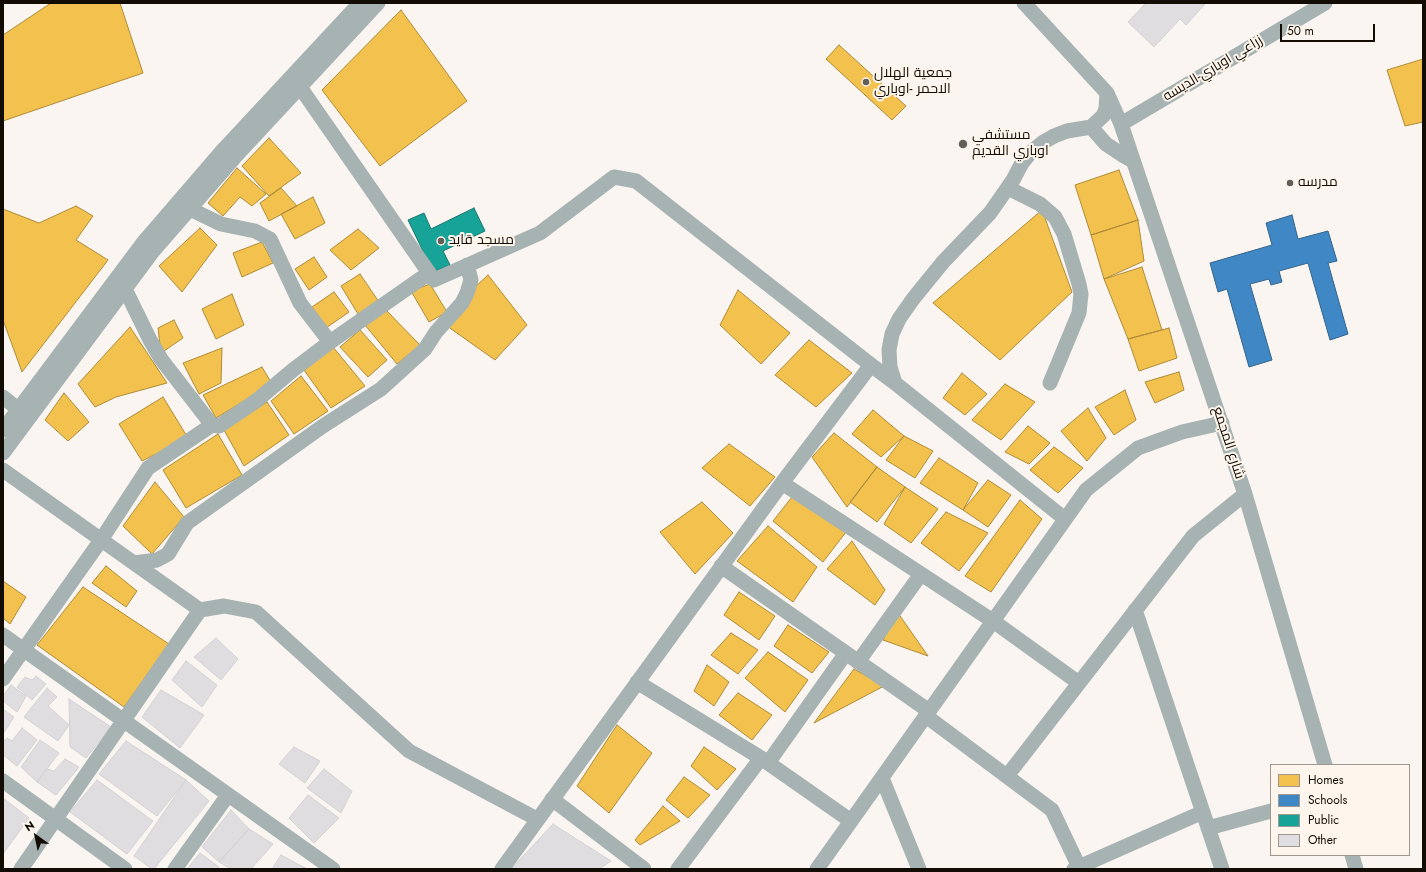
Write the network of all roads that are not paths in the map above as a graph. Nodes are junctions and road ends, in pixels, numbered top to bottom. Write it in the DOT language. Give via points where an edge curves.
graph roads {
  1 [pos="360,3"];
  2 [pos="378,3"];
  3 [pos="1024,3"];
  4 [pos="1325,3"];
  5 [pos="1308,9"];
  6 [pos="300,87"];
  7 [pos="1107,93"];
  8 [pos="1121,124"];
  9 [pos="1092,127"];
  10 [pos="1134,161"];
  11 [pos="1008,188"];
  12 [pos="190,209"];
  13 [pos="467,265"];
  14 [pos="429,273"];
  15 [pos="125,289"];
  16 [pos="330,342"];
  17 [pos="871,365"];
  18 [pos="895,383"];
  19 [pos="1050,383"];
  20 [pos="3,396"];
  21 [pos="18,409"];
  22 [pos="1222,423"];
  23 [pos="212,426"];
  24 [pos="3,430"];
  25 [pos="3,453"];
  26 [pos="3,470"];
  27 [pos="782,483"];
  28 [pos="1245,494"];
  29 [pos="1065,519"];
  30 [pos="101,540"];
  31 [pos="134,563"];
  32 [pos="721,566"];
  33 [pos="920,574"];
  34 [pos="200,610"];
  35 [pos="1135,610"];
  36 [pos="993,621"];
  37 [pos="3,635"];
  38 [pos="24,650"];
  39 [pos="846,653"];
  40 [pos="858,662"];
  41 [pos="3,679"];
  42 [pos="637,682"];
  43 [pos="1079,683"];
  44 [pos="928,713"];
  45 [pos="124,721"];
  46 [pos="764,760"];
  47 [pos="1325,764"];
  48 [pos="1007,776"];
  49 [pos="882,778"];
  50 [pos="3,781"];
  51 [pos="228,795"];
  52 [pos="552,799"];
  53 [pos="1270,810"];
  54 [pos="1203,812"];
  55 [pos="56,819"];
  56 [pos="537,820"];
  57 [pos="851,821"];
  58 [pos="1208,828"];
  59 [pos="1352,856"];
  60 [pos="329,868"];
  61 [pos="1078,868"];
  62 [pos="21,869"];
  63 [pos="125,869"];
  64 [pos="175,869"];
  65 [pos="502,869"];
  66 [pos="644,869"];
  67 [pos="678,869"];
  68 [pos="817,869"];
  69 [pos="920,869"];
  70 [pos="1222,869"];
  71 [pos="1356,869"];
  1 -- 21 [label="street" via="224,149 143,243"];
  2 -- 6 [label="street"];
  3 -- 7 [label="street, شارع المجمع"];
  4 -- 5 [label="street, زراعي اوباري-الديسه"];
  5 -- 8 [label="street, زراعي اوباري-الديسه"];
  6 -- 12 [label="street"];
  6 -- 14 [label="street"];
  7 -- 8 [label="street, شارع المجمع"];
  7 -- 9 [label="street" via="1106,109"];
  8 -- 10 [label="street, شارع المجمع"];
  9 -- 10 [label="street" via="1106,144"];
  9 -- 11 [label="street" via="1068,131 1042,143 1022,163"];
  10 -- 22 [label="street, شارع المجمع"];
  11 -- 18 [label="street" via="990,213 927,280 899,319 892,334 889,350 890,367"];
  11 -- 19 [label="street" via="1040,204 1055,217 1064,234 1079,284 1079,313"];
  12 -- 15 [label="street" via="153,251"];
  12 -- 16 [label="street" via="221,224 255,231 270,239 300,303"];
  13 -- 14 [label="street" via="434,280"];
  13 -- 17 [label="street" via="540,232 614,177 636,181"];
  13 -- 31 [label="street" via="470,280 462,303 425,348 381,389 323,426 187,523 168,554 157,560"];
  14 -- 16 [label="street"];
  15 -- 23 [label="street" via="161,359"];
  15 -- 25 [label="street"];
  16 -- 23 [label="street" via="256,401 219,426"];
  17 -- 18 [label="street"];
  17 -- 27 [label="street"];
  18 -- 29 [label="street"];
  20 -- 21 [label="street"];
  21 -- 24 [label="street"];
  22 -- 28 [label="street, شارع المجمع"];
  22 -- 29 [label="street" via="1182,432 1138,448 1086,490"];
  23 -- 30 [label="street" via="148,468"];
  26 -- 30 [label="street"];
  27 -- 32 [label="street"];
  27 -- 33 [label="street"];
  28 -- 35 [label="street" via="1192,536"];
  28 -- 47 [label="street, شارع المجمع"];
  29 -- 36 [label="street"];
  30 -- 31 [label="street"];
  30 -- 38 [label="street"];
  31 -- 34 [label="street"];
  32 -- 39 [label="street"];
  32 -- 42 [label="street"];
  33 -- 36 [label="street"];
  33 -- 40 [label="street"];
  34 -- 45 [label="street"];
  34 -- 56 [label="street" via="224,606 256,612 409,751"];
  35 -- 43 [label="street"];
  35 -- 54 [label="street"];
  36 -- 43 [label="street"];
  36 -- 44 [label="street"];
  37 -- 38 [label="street"];
  38 -- 41 [label="street"];
  38 -- 45 [label="street"];
  39 -- 40 [label="street"];
  39 -- 46 [label="street"];
  40 -- 44 [label="street"];
  42 -- 46 [label="street"];
  42 -- 52 [label="street"];
  43 -- 48 [label="street"];
  44 -- 48 [label="street"];
  44 -- 49 [label="street"];
  45 -- 51 [label="street"];
  45 -- 55 [label="street"];
  46 -- 57 [label="street"];
  46 -- 67 [label="street"];
  48 -- 61 [label="street" via="1052,810"];
  49 -- 57 [label="street"];
  49 -- 69 [label="street"];
  50 -- 55 [label="street"];
  51 -- 60 [label="street"];
  51 -- 64 [label="street"];
  52 -- 56 [label="street"];
  52 -- 66 [label="street"];
  53 -- 58 [label="street"];
  54 -- 58 [label="street"];
  54 -- 61 [label="street"];
  55 -- 62 [label="street"];
  55 -- 63 [label="street"];
  56 -- 65 [label="street"];
  57 -- 68 [label="street"];
  58 -- 70 [label="street"];
  59 -- 71 [label="street"];
}
